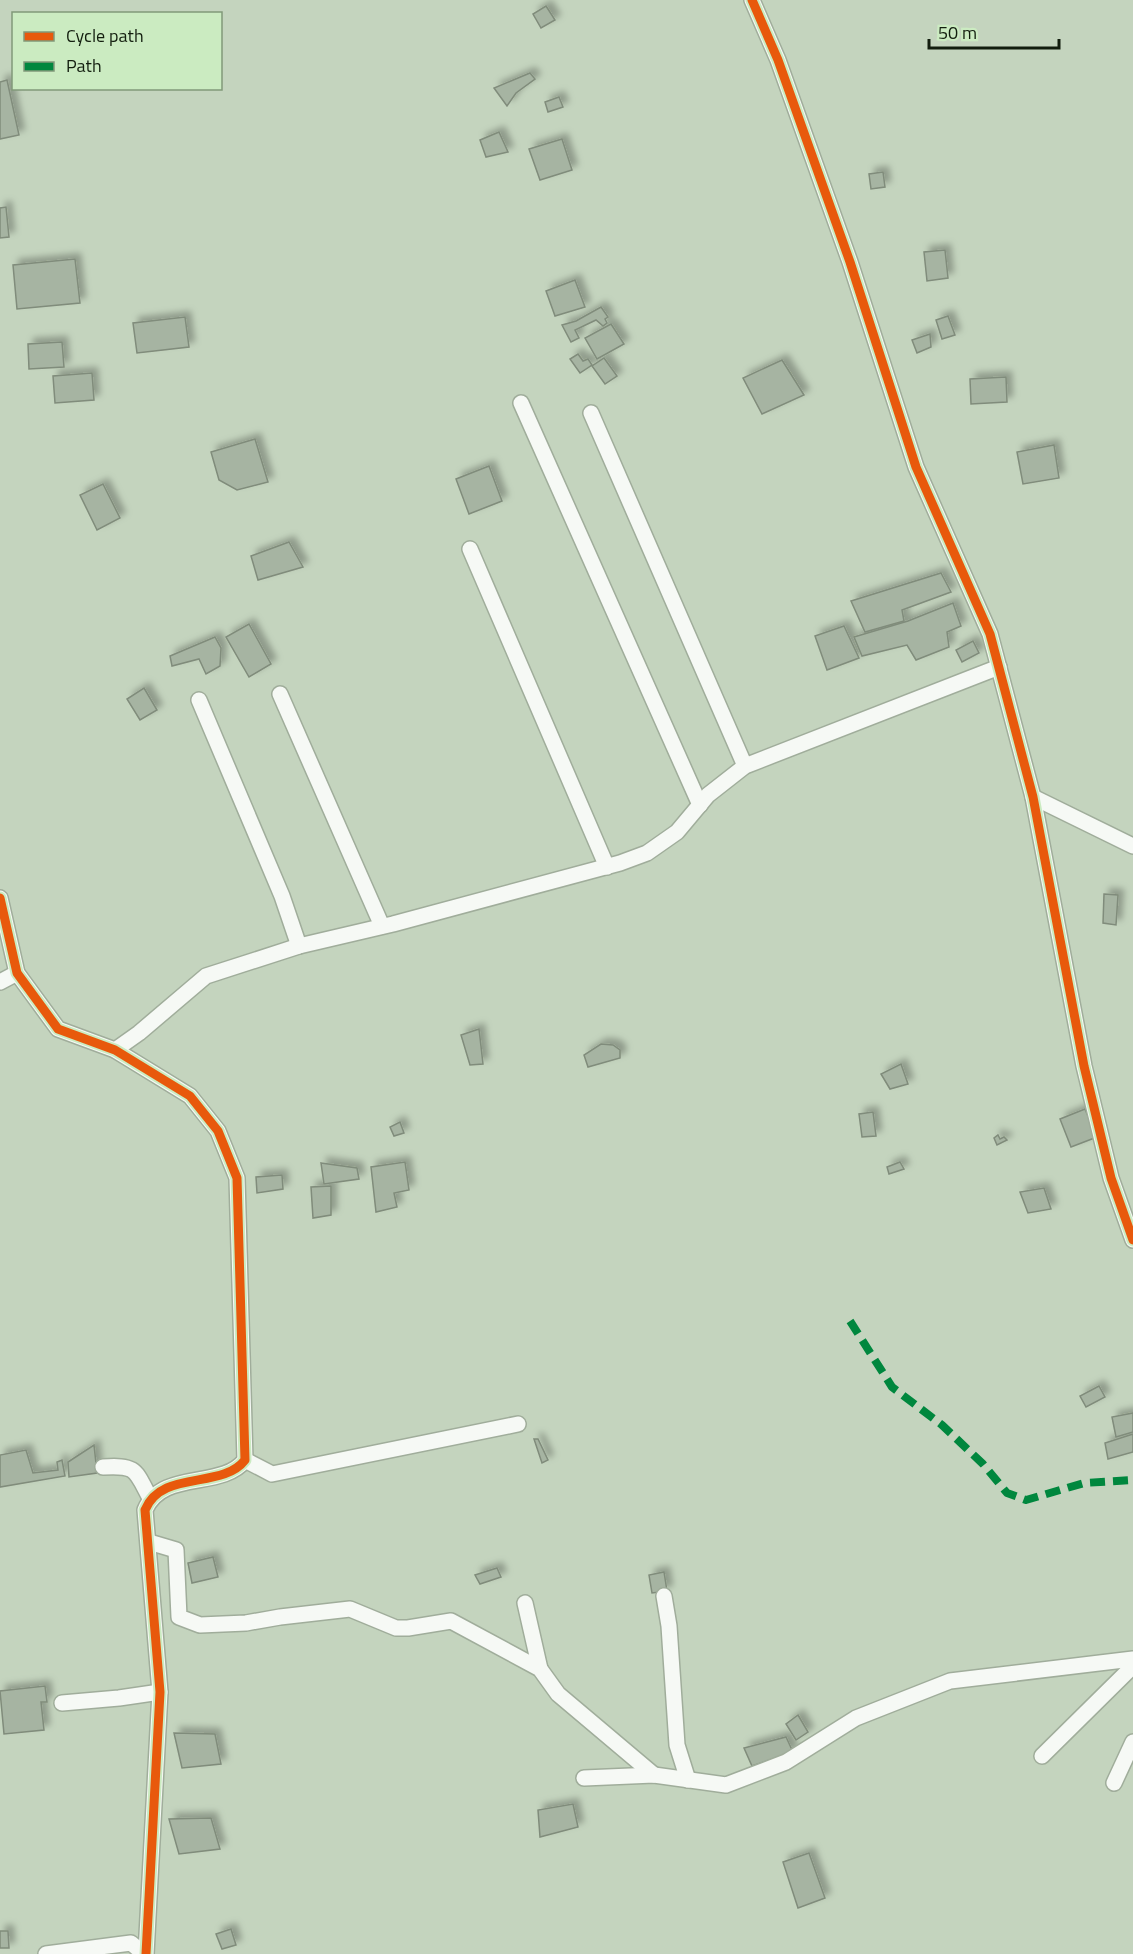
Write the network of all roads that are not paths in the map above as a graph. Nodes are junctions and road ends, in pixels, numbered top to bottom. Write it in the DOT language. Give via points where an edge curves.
graph roads {
  1 [pos="752,0"];
  2 [pos="521,404"];
  3 [pos="591,413"];
  4 [pos="470,549"];
  5 [pos="999,667"];
  6 [pos="280,694"];
  7 [pos="199,700"];
  8 [pos="745,766"];
  9 [pos="1034,797"];
  10 [pos="700,805"];
  11 [pos="1133,846"];
  12 [pos="607,867"];
  13 [pos="0,898"];
  14 [pos="382,926"];
  15 [pos="299,946"];
  16 [pos="17,972"];
  17 [pos="0,982"];
  18 [pos="116,1050"];
  19 [pos="1133,1240"];
  20 [pos="518,1424"];
  21 [pos="245,1460"];
  22 [pos="103,1467"];
  23 [pos="150,1498"];
  24 [pos="149,1542"];
  25 [pos="664,1596"];
  26 [pos="525,1603"];
  27 [pos="1133,1661"];
  28 [pos="540,1669"];
  29 [pos="160,1692"];
  30 [pos="62,1703"];
  31 [pos="1133,1742"];
  32 [pos="1042,1756"];
  33 [pos="654,1775"];
  34 [pos="584,1778"];
  35 [pos="688,1780"];
  36 [pos="1114,1783"];
  37 [pos="46,1954"];
  38 [pos="145,1954"];
  1 -- 5 [label="street" via="778,60 850,262 916,467 990,634"];
  2 -- 10 [label="street"];
  3 -- 8 [label="street"];
  4 -- 12 [label="street"];
  5 -- 8 [label="street"];
  5 -- 9 [label="street"];
  6 -- 14 [label="street"];
  7 -- 15 [label="street" via="282,896"];
  8 -- 10 [label="street"];
  9 -- 11 [label="street"];
  9 -- 19 [label="street" via="1084,1066 1111,1178"];
  10 -- 12 [label="street" via="677,832 647,853"];
  12 -- 14 [label="street"];
  13 -- 16 [label="street"];
  14 -- 15 [label="street"];
  15 -- 18 [label="street" via="206,976"];
  16 -- 17 [label="street"];
  16 -- 18 [label="street" via="58,1029"];
  18 -- 21 [label="street" via="190,1096 218,1131 237,1178"];
  20 -- 21 [label="street" via="272,1474"];
  21 -- 23 [label="street" via="238,1470 170,1486"];
  22 -- 23 [label="street" via="126,1466 137,1473"];
  23 -- 24 [label="street" via="145,1510"];
  24 -- 28 [label="street" via="176,1550 179,1617 200,1625 350,1609 396,1628 451,1621"];
  24 -- 29 [label="street"];
  25 -- 35 [label="street" via="677,1744"];
  26 -- 28 [label="street"];
  27 -- 32 [label="street" via="1127,1672"];
  27 -- 35 [label="street" via="950,1681 856,1718 786,1762 726,1785"];
  28 -- 33 [label="street" via="558,1694"];
  29 -- 30 [label="street"];
  29 -- 38 [label="street"];
  31 -- 36 [label="street"];
  33 -- 34 [label="street"];
  33 -- 35 [label="street"];
  37 -- 38 [label="street" via="131,1943"];
}
